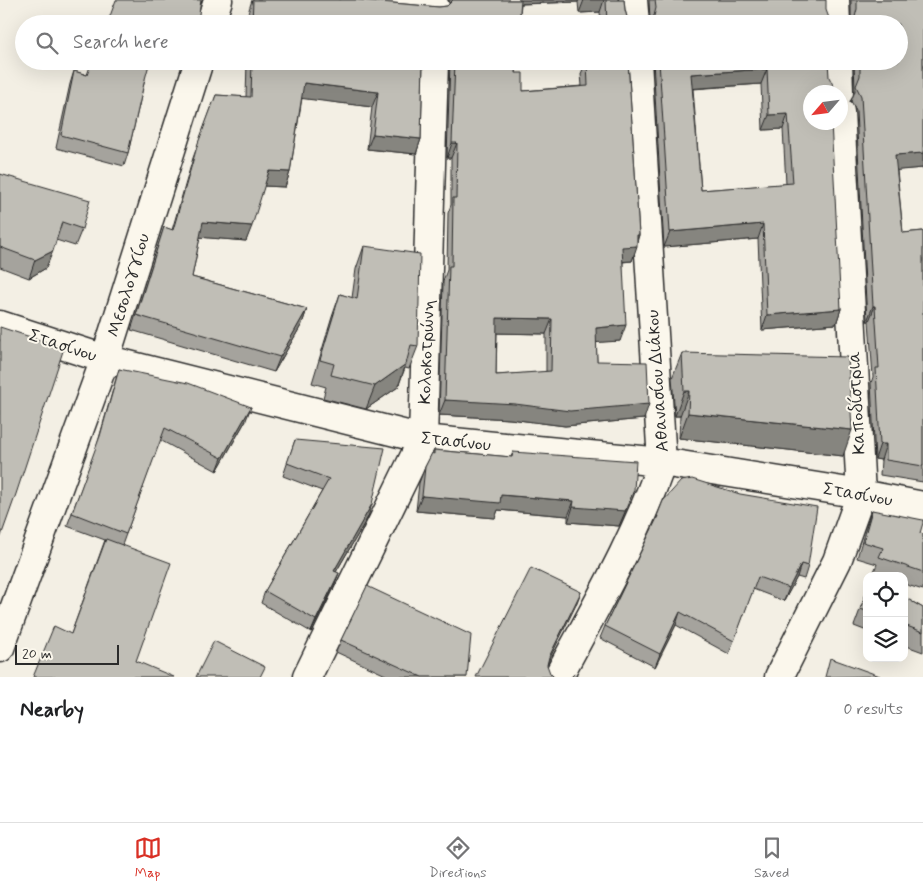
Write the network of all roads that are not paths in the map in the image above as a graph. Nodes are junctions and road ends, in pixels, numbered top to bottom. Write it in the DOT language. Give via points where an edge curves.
graph roads {
  1 [pos="218,0"];
  2 [pos="355,0"];
  3 [pos="633,0"];
  4 [pos="835,0"];
  5 [pos="435,10"];
  6 [pos="213,15"];
  7 [pos="634,15"];
  8 [pos="836,15"];
  9 [pos="195,70"];
  10 [pos="434,70"];
  11 [pos="638,70"];
  12 [pos="839,70"];
  13 [pos="840,85"];
  14 [pos="841,130"];
  15 [pos="0,325"];
  16 [pos="106,359"];
  17 [pos="423,439"];
  18 [pos="662,462"];
  19 [pos="861,494"];
  20 [pos="923,506"];
  21 [pos="0,648"];
  22 [pos="307,677"];
  23 [pos="558,677"];
  24 [pos="779,677"];
  1 -- 6 [label="street"];
  2 -- 5 [label="street"];
  3 -- 7 [label="street"];
  4 -- 8 [label="street"];
  9 -- 16 [label="street, Μεσολογγίου"];
  10 -- 17 [label="street, Κολοκοτρώνη"];
  11 -- 18 [label="street, Αθανασίου Διάκου"];
  12 -- 13 [label="street"];
  14 -- 19 [label="street, Καποδίστρια"];
  15 -- 16 [label="street, Στασίνου"];
  16 -- 17 [label="street, Στασίνου"];
  16 -- 21 [label="street, Μεσολογγίου"];
  17 -- 18 [label="street, Στασίνου"];
  17 -- 22 [label="street, Κολοκοτρώνη"];
  18 -- 19 [label="street, Στασίνου"];
  18 -- 23 [label="street, Αθανασίου Διάκου" via="633,536"];
  19 -- 20 [label="street, Στασίνου"];
  19 -- 24 [label="street, Καποδίστρια" via="837,561"];
}
